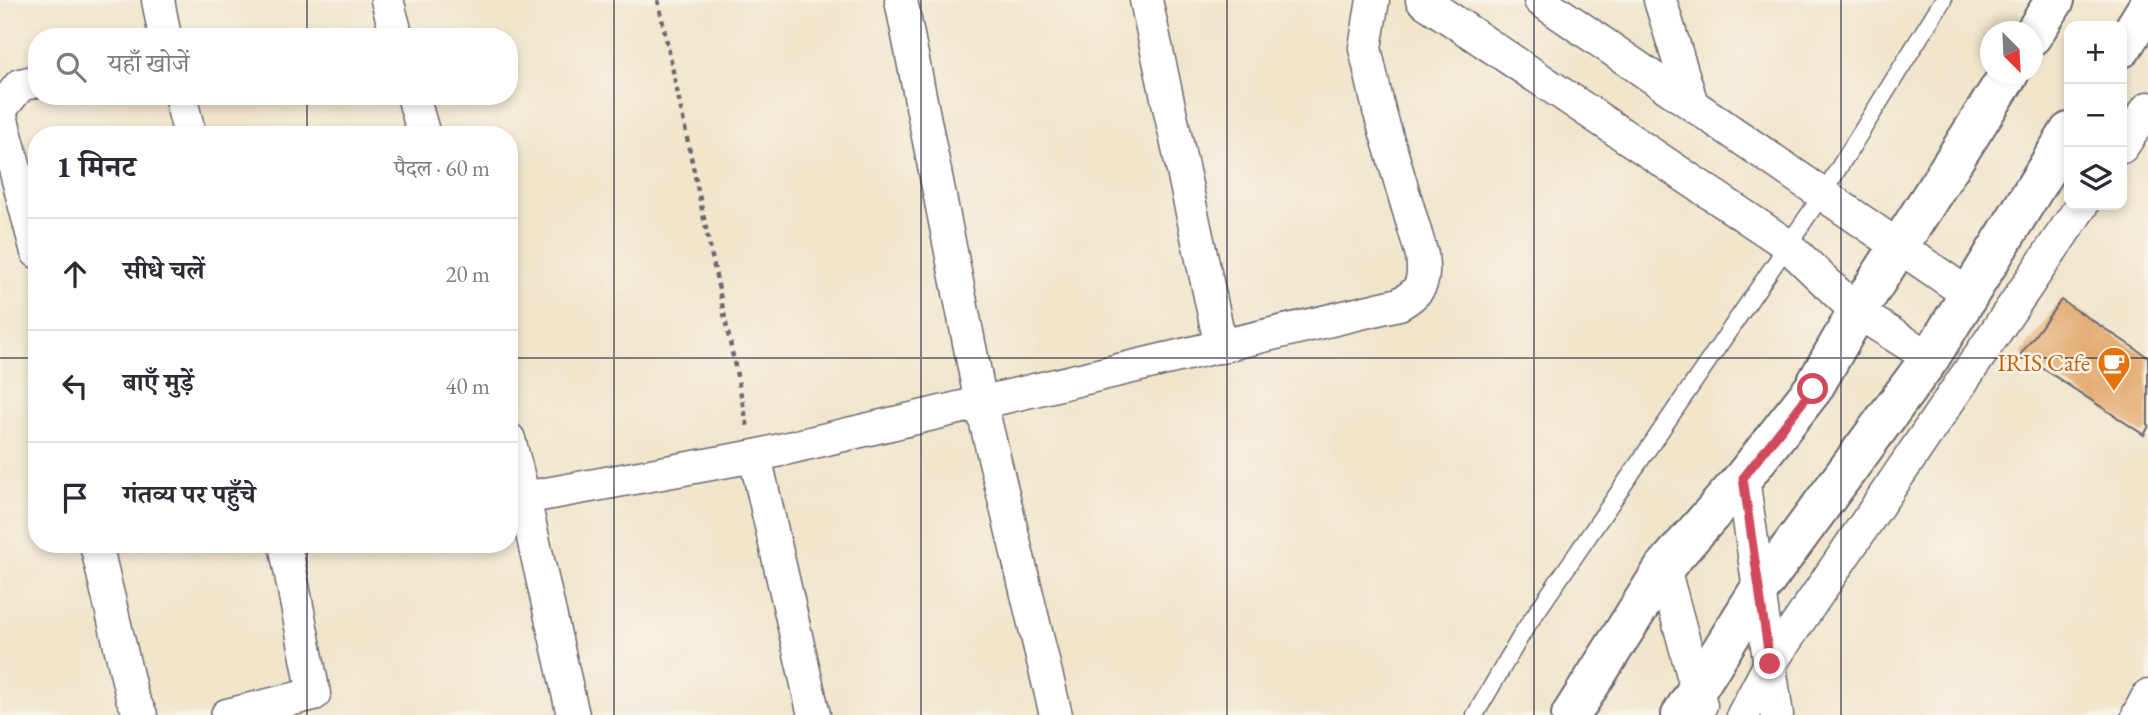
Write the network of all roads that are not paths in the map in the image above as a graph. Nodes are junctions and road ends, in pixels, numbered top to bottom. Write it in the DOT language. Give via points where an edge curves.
graph roads {
  1 [pos="158,0"];
  2 [pos="387,0"];
  3 [pos="901,0"];
  4 [pos="1146,0"];
  5 [pos="1373,0"];
  6 [pos="1422,0"];
  7 [pos="1540,0"];
  8 [pos="1660,0"];
  9 [pos="1943,0"];
  10 [pos="2055,0"];
  11 [pos="2148,6"];
  12 [pos="1568,10"];
  13 [pos="2042,21"];
  14 [pos="163,28"];
  15 [pos="395,28"];
  16 [pos="2127,40"];
  17 [pos="28,83"];
  18 [pos="2003,84"];
  19 [pos="1692,104"];
  20 [pos="182,105"];
  21 [pos="416,105"];
  22 [pos="2148,108"];
  23 [pos="0,111"];
  24 [pos="188,126"];
  25 [pos="421,126"];
  26 [pos="2064,140"];
  27 [pos="2127,140"];
  28 [pos="1822,195"];
  29 [pos="2079,210"];
  30 [pos="28,218"];
  31 [pos="1786,244"];
  32 [pos="1900,246"];
  33 [pos="1968,293"];
  34 [pos="1857,312"];
  35 [pos="1221,346"];
  36 [pos="1930,358"];
  37 [pos="981,403"];
  38 [pos="755,456"];
  39 [pos="518,474"];
  40 [pos="1743,478"];
  41 [pos="524,498"];
  42 [pos="98,553"];
  43 [pos="287,553"];
  44 [pos="1664,568"];
  45 [pos="1759,590"];
  46 [pos="1770,664"];
  47 [pos="2148,696"];
  48 [pos="318,704"];
  49 [pos="1694,706"];
  50 [pos="141,715"];
  51 [pos="227,715"];
  52 [pos="573,715"];
  53 [pos="814,715"];
  54 [pos="1056,715"];
  55 [pos="1475,715"];
  56 [pos="1571,715"];
  57 [pos="1743,715"];
  58 [pos="1777,715"];
  59 [pos="2138,715"];
  1 -- 14 [label="street"];
  2 -- 15 [label="street"];
  3 -- 37 [label="street"];
  4 -- 35 [label="street"];
  5 -- 35 [label="street" via="1365,48 1422,255 1425,278 1418,294 1399,304"];
  6 -- 31 [label="street"];
  7 -- 12 [label="street"];
  8 -- 19 [label="street"];
  9 -- 28 [label="lane"];
  10 -- 13 [label="street"];
  11 -- 16 [label="street"];
  12 -- 19 [label="street"];
  17 -- 23 [label="street" via="20,85"];
  18 -- 32 [label="street"];
  19 -- 28 [label="street"];
  20 -- 24 [label="street"];
  21 -- 25 [label="street"];
  22 -- 27 [label="street"];
  23 -- 30 [label="street"];
  26 -- 33 [label="street"];
  28 -- 31 [label="lane"];
  28 -- 32 [label="street"];
  29 -- 46 [label="street"];
  31 -- 34 [label="street"];
  31 -- 55 [label="lane" via="1525,629"];
  32 -- 33 [label="street"];
  32 -- 34 [label="street"];
  33 -- 36 [label="street"];
  34 -- 36 [label="street"];
  34 -- 40 [label="street" via="1813,389"];
  35 -- 37 [label="street"];
  36 -- 45 [label="street"];
  37 -- 38 [label="street"];
  37 -- 54 [label="street"];
  38 -- 41 [label="street"];
  38 -- 53 [label="street"];
  39 -- 41 [label="street"];
  40 -- 44 [label="street"];
  40 -- 45 [label="street"];
  41 -- 52 [label="street"];
  42 -- 50 [label="street" via="132,697"];
  43 -- 48 [label="street"];
  44 -- 49 [label="street"];
  44 -- 56 [label="street"];
  45 -- 46 [label="street"];
  45 -- 49 [label="street"];
  46 -- 57 [label="street"];
  46 -- 58 [label="street"];
  47 -- 59 [label="street"];
  48 -- 51 [label="street"];
}
